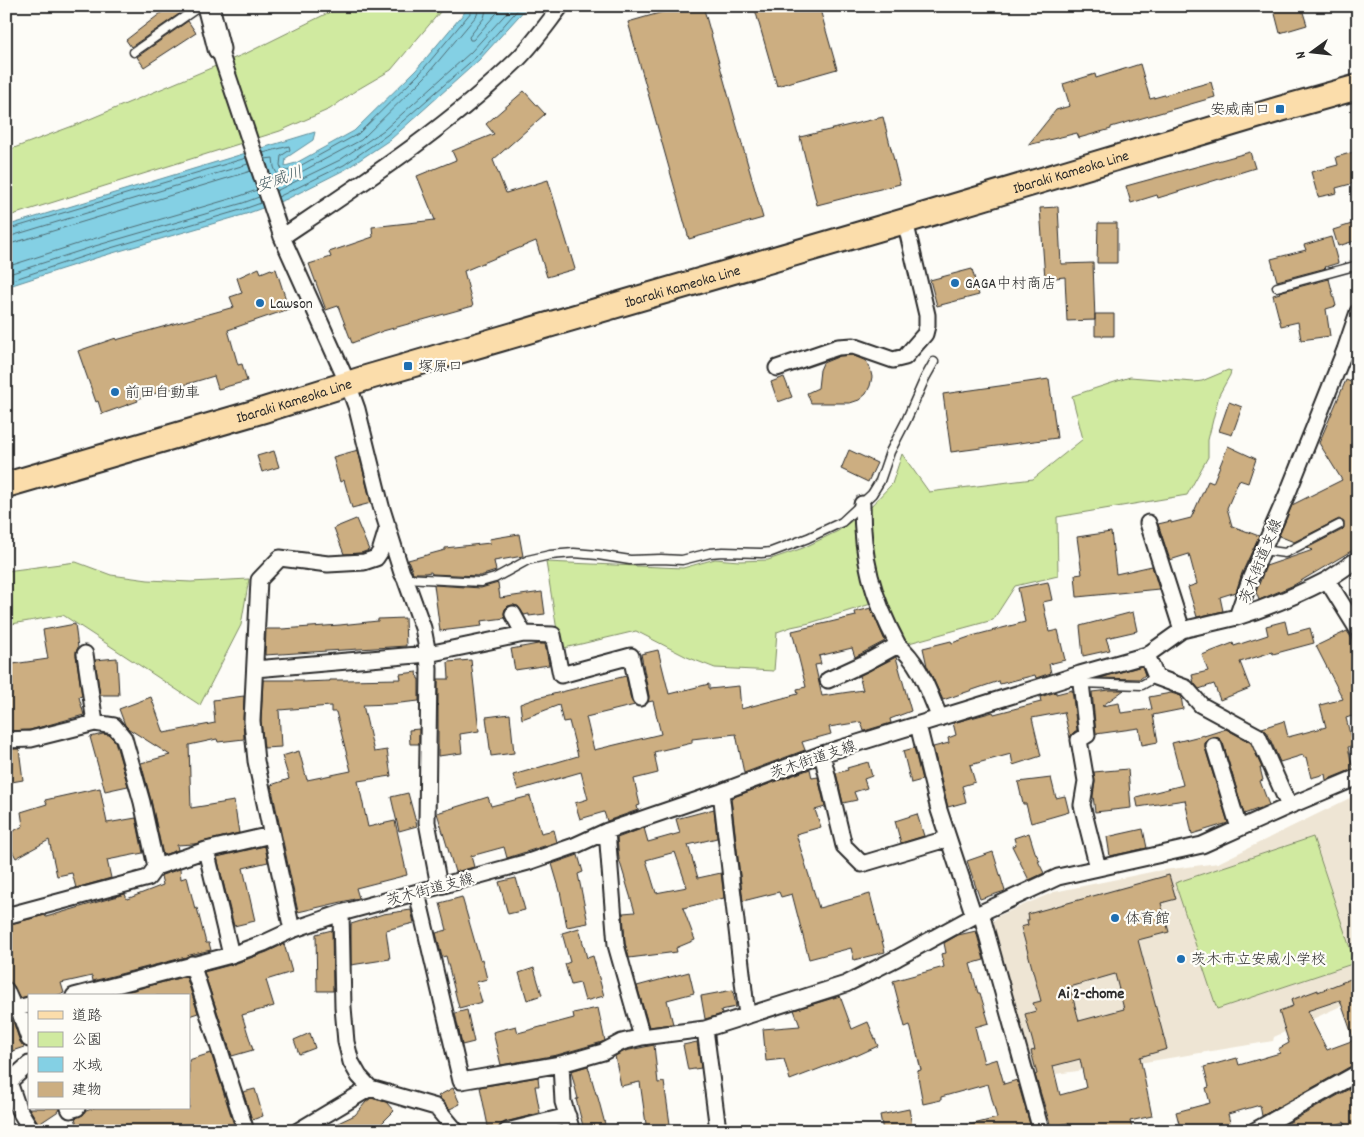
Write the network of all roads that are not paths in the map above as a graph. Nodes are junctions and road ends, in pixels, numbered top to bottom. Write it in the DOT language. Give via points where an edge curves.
graph roads {
  1 [pos="562,6"];
  2 [pos="207,7"];
  3 [pos="219,49"];
  4 [pos="134,52"];
  5 [pos="1358,87"];
  6 [pos="905,221"];
  7 [pos="282,237"];
  8 [pos="1358,265"];
  9 [pos="1278,287"];
  10 [pos="1358,312"];
  11 [pos="1351,351"];
  12 [pos="934,362"];
  13 [pos="777,368"];
  14 [pos="348,384"];
  15 [pos="6,485"];
  16 [pos="862,504"];
  17 [pos="1148,523"];
  18 [pos="1339,525"];
  19 [pos="388,526"];
  20 [pos="1263,550"];
  21 [pos="1358,559"];
  22 [pos="405,578"];
  23 [pos="1327,580"];
  24 [pos="513,614"];
  25 [pos="1237,617"];
  26 [pos="1182,630"];
  27 [pos="1358,630"];
  28 [pos="524,634"];
  29 [pos="898,645"];
  30 [pos="85,654"];
  31 [pos="428,654"];
  32 [pos="1147,655"];
  33 [pos="255,670"];
  34 [pos="1156,677"];
  35 [pos="1080,678"];
  36 [pos="828,680"];
  37 [pos="640,698"];
  38 [pos="940,718"];
  39 [pos="95,723"];
  40 [pos="918,725"];
  41 [pos="6,740"];
  42 [pos="1214,746"];
  43 [pos="822,754"];
  44 [pos="1358,777"];
  45 [pos="721,792"];
  46 [pos="1289,806"];
  47 [pos="1239,828"];
  48 [pos="607,831"];
  49 [pos="271,835"];
  50 [pos="943,840"];
  51 [pos="206,850"];
  52 [pos="156,867"];
  53 [pos="1098,868"];
  54 [pos="439,886"];
  55 [pos="417,893"];
  56 [pos="341,913"];
  57 [pos="977,915"];
  58 [pos="6,916"];
  59 [pos="292,930"];
  60 [pos="231,955"];
  61 [pos="192,964"];
  62 [pos="6,990"];
  63 [pos="83,994"];
  64 [pos="17,1008"];
  65 [pos="747,1016"];
  66 [pos="704,1029"];
  67 [pos="28,1036"];
  68 [pos="642,1037"];
  69 [pos="561,1064"];
  70 [pos="28,1065"];
  71 [pos="1358,1073"];
  72 [pos="370,1088"];
  73 [pos="568,1116"];
  74 [pos="718,1130"];
  75 [pos="32,1131"];
  76 [pos="246,1131"];
  77 [pos="298,1131"];
  78 [pos="456,1131"];
  79 [pos="507,1131"];
  80 [pos="572,1131"];
  81 [pos="1042,1131"];
  82 [pos="1254,1131"];
  1 -- 7 [label="street" via="520,58 461,111 384,169"];
  2 -- 3 [label="street"];
  2 -- 4 [label="lane"];
  3 -- 7 [label="street"];
  5 -- 6 [label="main road, Ibaraki Kameoka Line"];
  6 -- 13 [label="street" via="927,326 925,334 905,357 893,360 852,346 838,347"];
  6 -- 14 [label="main road, Ibaraki Kameoka Line"];
  7 -- 14 [label="street"];
  8 -- 9 [label="lane"];
  10 -- 11 [label="street, 茨木街道支線"];
  11 -- 20 [label="street, 茨木街道支線"];
  12 -- 16 [label="lane" via="890,452 880,481"];
  14 -- 15 [label="main road, Ibaraki Kameoka Line"];
  14 -- 19 [label="street"];
  16 -- 22 [label="lane" via="842,522 772,552 710,553 682,560 630,560 590,554 558,554 528,560 481,582"];
  16 -- 29 [label="street" via="867,568 877,602"];
  17 -- 26 [label="street"];
  18 -- 20 [label="lane" via="1285,553"];
  19 -- 22 [label="street"];
  19 -- 33 [label="street" via="376,558 328,564 280,558 259,580"];
  20 -- 25 [label="street, 茨木街道支線"];
  21 -- 23 [label="street"];
  22 -- 31 [label="street" via="424,628"];
  23 -- 25 [label="street" via="1302,593"];
  23 -- 27 [label="street"];
  24 -- 28 [label="street"];
  25 -- 26 [label="street, 茨木街道支線"];
  26 -- 32 [label="street, 茨木街道支線"];
  28 -- 31 [label="street"];
  28 -- 37 [label="street" via="553,635 561,675 631,656"];
  29 -- 36 [label="street"];
  29 -- 38 [label="street" via="918,667"];
  30 -- 39 [label="street"];
  31 -- 33 [label="street"];
  31 -- 54 [label="street" via="427,822"];
  32 -- 34 [label="street"];
  32 -- 35 [label="street, 茨木街道支線"];
  33 -- 49 [label="street" via="252,721 256,761"];
  34 -- 35 [label="lane" via="1142,685"];
  34 -- 46 [label="street" via="1186,688 1201,705 1258,736"];
  35 -- 38 [label="street, 茨木街道支線"];
  35 -- 53 [label="street" via="1086,735 1079,740 1086,781 1082,806"];
  38 -- 40 [label="street, 茨木街道支線"];
  39 -- 41 [label="street" via="31,739"];
  39 -- 52 [label="street" via="114,726 124,738"];
  40 -- 43 [label="street, 茨木街道支線"];
  40 -- 57 [label="street" via="939,810"];
  42 -- 47 [label="street"];
  43 -- 45 [label="street, 茨木街道支線"];
  43 -- 50 [label="street" via="844,846 862,864"];
  44 -- 46 [label="street"];
  45 -- 48 [label="street, 茨木街道支線"];
  45 -- 65 [label="street"];
  46 -- 47 [label="street"];
  47 -- 53 [label="street" via="1202,844"];
  48 -- 54 [label="street, 茨木街道支線" via="528,862"];
  48 -- 68 [label="street" via="616,945"];
  49 -- 51 [label="street"];
  49 -- 59 [label="street"];
  51 -- 52 [label="street"];
  51 -- 60 [label="street"];
  52 -- 58 [label="street" via="148,878"];
  53 -- 57 [label="street" via="1058,877"];
  54 -- 55 [label="street, 茨木街道支線"];
  55 -- 56 [label="street, 茨木街道支線"];
  55 -- 69 [label="street" via="461,1081"];
  56 -- 59 [label="street, 茨木街道支線"];
  56 -- 72 [label="street" via="346,1042 358,1076"];
  57 -- 65 [label="street" via="846,984"];
  57 -- 81 [label="street"];
  59 -- 60 [label="street, 茨木街道支線"];
  60 -- 61 [label="street, 茨木街道支線"];
  61 -- 63 [label="street, 茨木街道支線"];
  61 -- 76 [label="street"];
  62 -- 64 [label="street"];
  64 -- 67 [label="street"];
  65 -- 66 [label="street"];
  66 -- 68 [label="street"];
  66 -- 74 [label="street"];
  68 -- 69 [label="street"];
  69 -- 73 [label="street"];
  70 -- 75 [label="street" via="9,1082 18,1108"];
  71 -- 82 [label="street"];
  72 -- 77 [label="street"];
  72 -- 78 [label="street" via="436,1107"];
  73 -- 79 [label="street"];
  73 -- 80 [label="street"];
}
